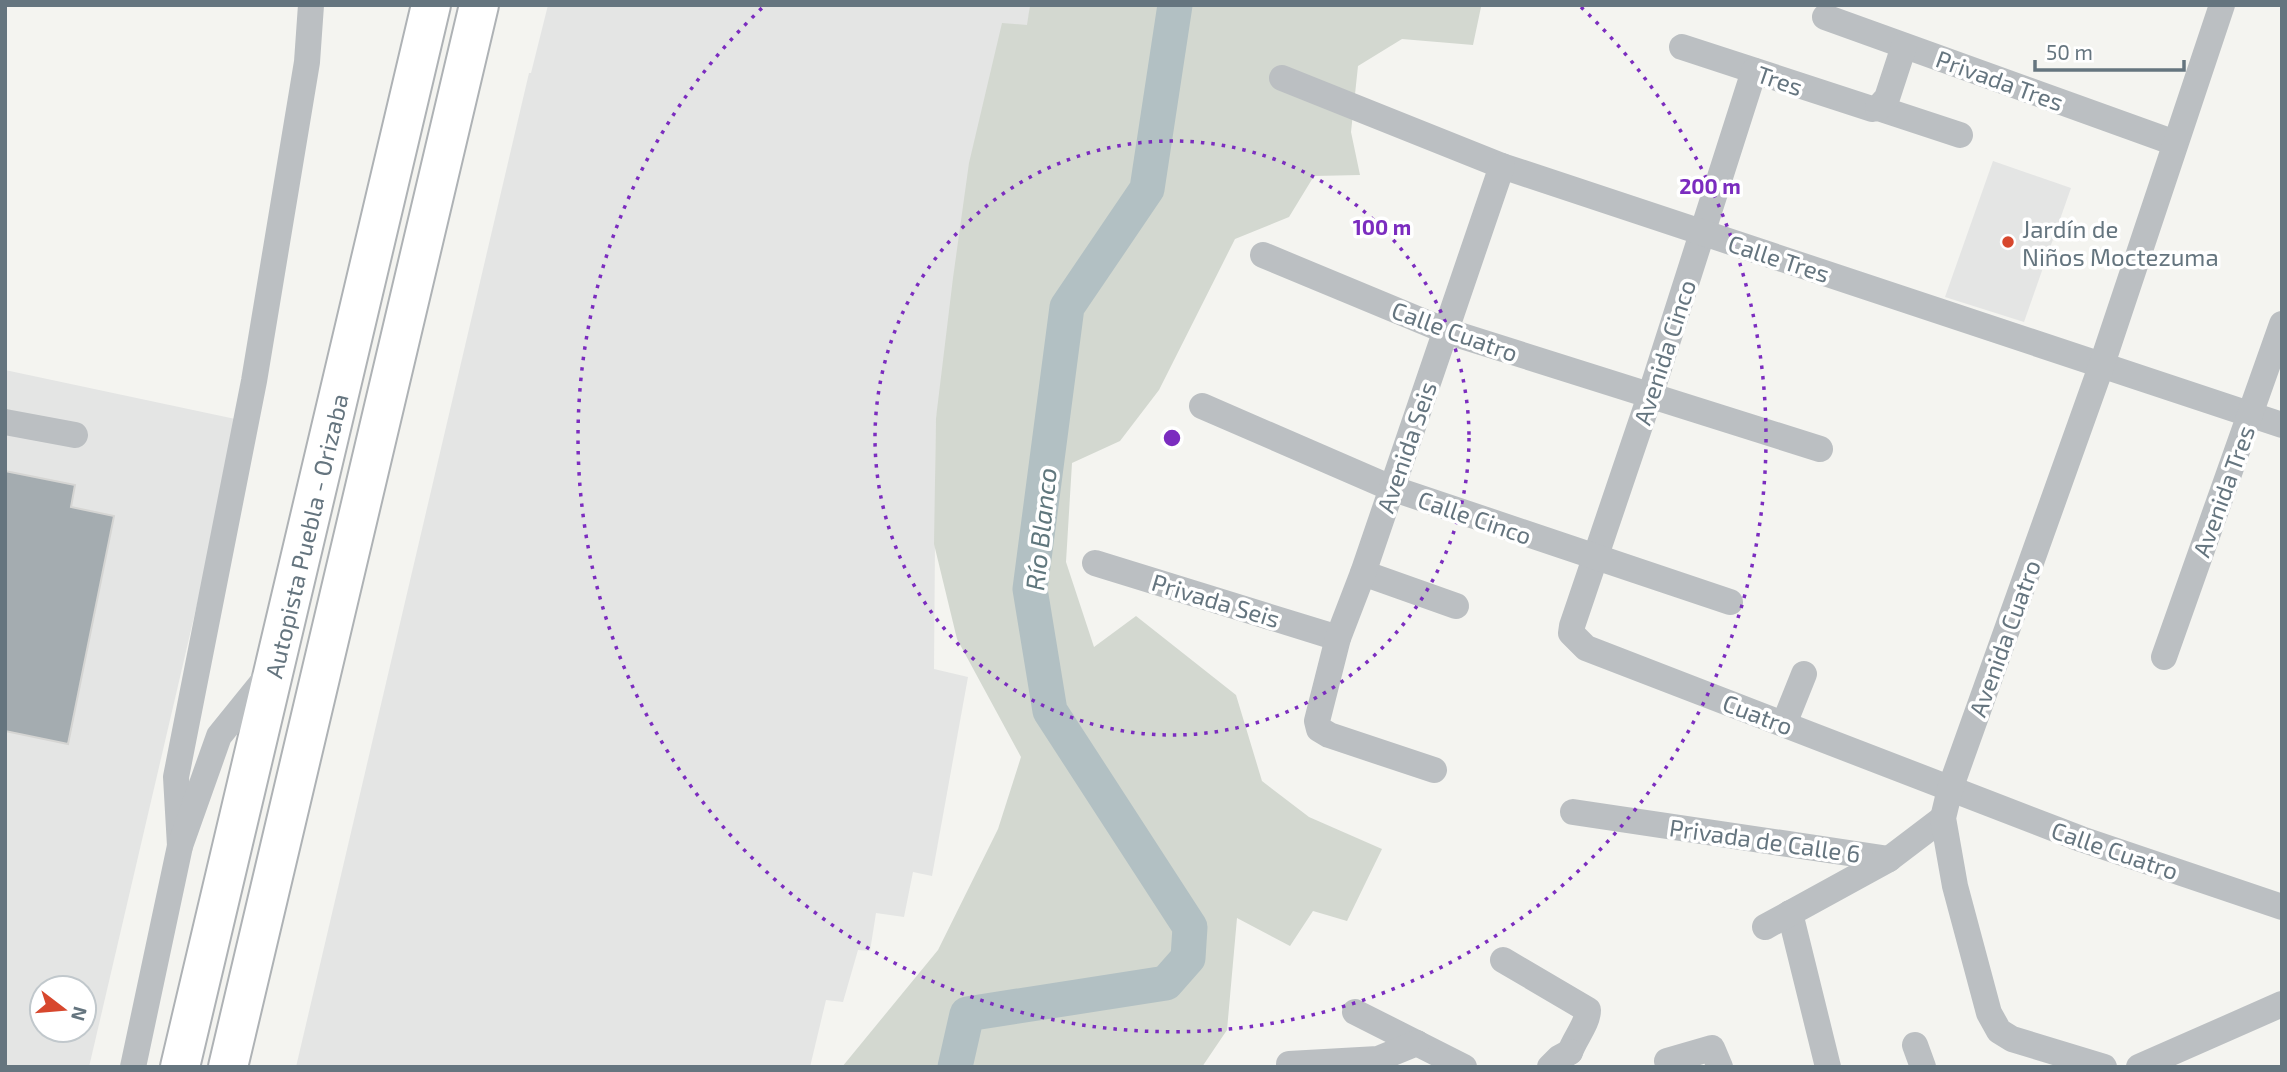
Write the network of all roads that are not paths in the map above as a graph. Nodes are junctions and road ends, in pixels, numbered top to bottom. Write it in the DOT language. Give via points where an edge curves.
graph roads {
  1 [pos="311,5"];
  2 [pos="431,5"];
  3 [pos="479,5"];
  4 [pos="2222,5"];
  5 [pos="1825,18"];
  6 [pos="1904,46"];
  7 [pos="1682,47"];
  8 [pos="1754,71"];
  9 [pos="1282,78"];
  10 [pos="1878,108"];
  11 [pos="1960,135"];
  12 [pos="2175,143"];
  13 [pos="1502,166"];
  14 [pos="1702,233"];
  15 [pos="1263,255"];
  16 [pos="2282,324"];
  17 [pos="1446,331"];
  18 [pos="2102,364"];
  19 [pos="1650,396"];
  20 [pos="1202,405"];
  21 [pos="2250,415"];
  22 [pos="5,422"];
  23 [pos="2282,425"];
  24 [pos="75,435"];
  25 [pos="1820,449"];
  26 [pos="1391,488"];
  27 [pos="1595,558"];
  28 [pos="1095,563"];
  29 [pos="1363,573"];
  30 [pos="1730,602"];
  31 [pos="1456,606"];
  32 [pos="1572,633"];
  33 [pos="1338,638"];
  34 [pos="2164,657"];
  35 [pos="276,665"];
  36 [pos="1804,674"];
  37 [pos="1784,724"];
  38 [pos="1434,770"];
  39 [pos="1950,789"];
  40 [pos="1573,812"];
  41 [pos="1943,818"];
  42 [pos="180,846"];
  43 [pos="1889,859"];
  44 [pos="2282,907"];
  45 [pos="1790,913"];
  46 [pos="1765,927"];
  47 [pos="1503,960"];
  48 [pos="2282,1004"];
  49 [pos="1355,1012"];
  50 [pos="1417,1043"];
  51 [pos="1667,1061"];
  52 [pos="1568,1062"];
  53 [pos="1289,1064"];
  54 [pos="133,1067"];
  55 [pos="180,1067"];
  56 [pos="229,1067"];
  57 [pos="1464,1067"];
  58 [pos="1720,1067"];
  59 [pos="1828,1067"];
  60 [pos="2104,1067"];
  61 [pos="2139,1067"];
  1 -- 42 [label="street" via="306,62 254,381 176,777"];
  2 -- 35 [label="highway, Autopista Puebla - Orizaba"];
  3 -- 56 [label="highway, Autopista Puebla - Orizaba"];
  4 -- 12 [label="street"];
  5 -- 6 [label="street, Privada Tres"];
  6 -- 10 [label="street" via="1887,97"];
  6 -- 12 [label="street, Privada Tres"];
  7 -- 8 [label="street, Tres"];
  8 -- 10 [label="street, Tres"];
  8 -- 14 [label="street, Avenida Cinco"];
  9 -- 13 [label="street, Calle Tres"];
  10 -- 11 [label="street, Tres"];
  12 -- 18 [label="street, Avenida Cuatro"];
  13 -- 14 [label="street, Calle Tres"];
  13 -- 17 [label="street, Avenida Seis"];
  14 -- 18 [label="street, Calle Tres"];
  14 -- 19 [label="street, Avenida Cinco"];
  15 -- 17 [label="street, Calle Cuatro"];
  16 -- 21 [label="street, Avenida Tres"];
  17 -- 19 [label="street, Calle Cuatro"];
  17 -- 26 [label="street, Avenida Seis"];
  18 -- 21 [label="street, Calle Tres"];
  18 -- 39 [label="street, Avenida Cuatro"];
  19 -- 25 [label="street, Calle Cuatro"];
  19 -- 27 [label="street, Avenida Cinco"];
  20 -- 26 [label="street, Calle Cinco"];
  21 -- 23 [label="street, Calle Tres"];
  21 -- 34 [label="street, Avenida Tres"];
  22 -- 24 [label="street"];
  26 -- 27 [label="street, Calle Cinco"];
  26 -- 29 [label="street, Avenida Seis"];
  27 -- 30 [label="street, Calle Cinco"];
  27 -- 32 [label="street, Avenida Cinco"];
  28 -- 33 [label="street, Privada Seis"];
  29 -- 31 [label="street"];
  29 -- 33 [label="street, Avenida Seis"];
  32 -- 37 [label="street, Cuatro" via="1586,648"];
  33 -- 38 [label="street, Avenida Seis" via="1317,721 1319,729"];
  35 -- 42 [label="street" via="219,736"];
  35 -- 55 [label="highway, Autopista Puebla - Orizaba"];
  36 -- 37 [label="street"];
  37 -- 39 [label="street, Cuatro"];
  39 -- 41 [label="street, Avenida Cuatro"];
  39 -- 44 [label="street, Calle Cuatro"];
  40 -- 43 [label="street, Privada de Calle 6"];
  41 -- 43 [label="street, Privada de Calle 6"];
  41 -- 60 [label="street, Avenida Cuatro" via="1955,886 1989,1013 1999,1031"];
  42 -- 54 [label="street"];
  43 -- 45 [label="street"];
  45 -- 46 [label="street"];
  45 -- 59 [label="street"];
  47 -- 52 [label="street" via="1588,1010"];
  48 -- 61 [label="street"];
  49 -- 50 [label="street"];
  50 -- 53 [label="street" via="1378,1059"];
  50 -- 57 [label="street"];
  51 -- 58 [label="street" via="1712,1048"];
}
